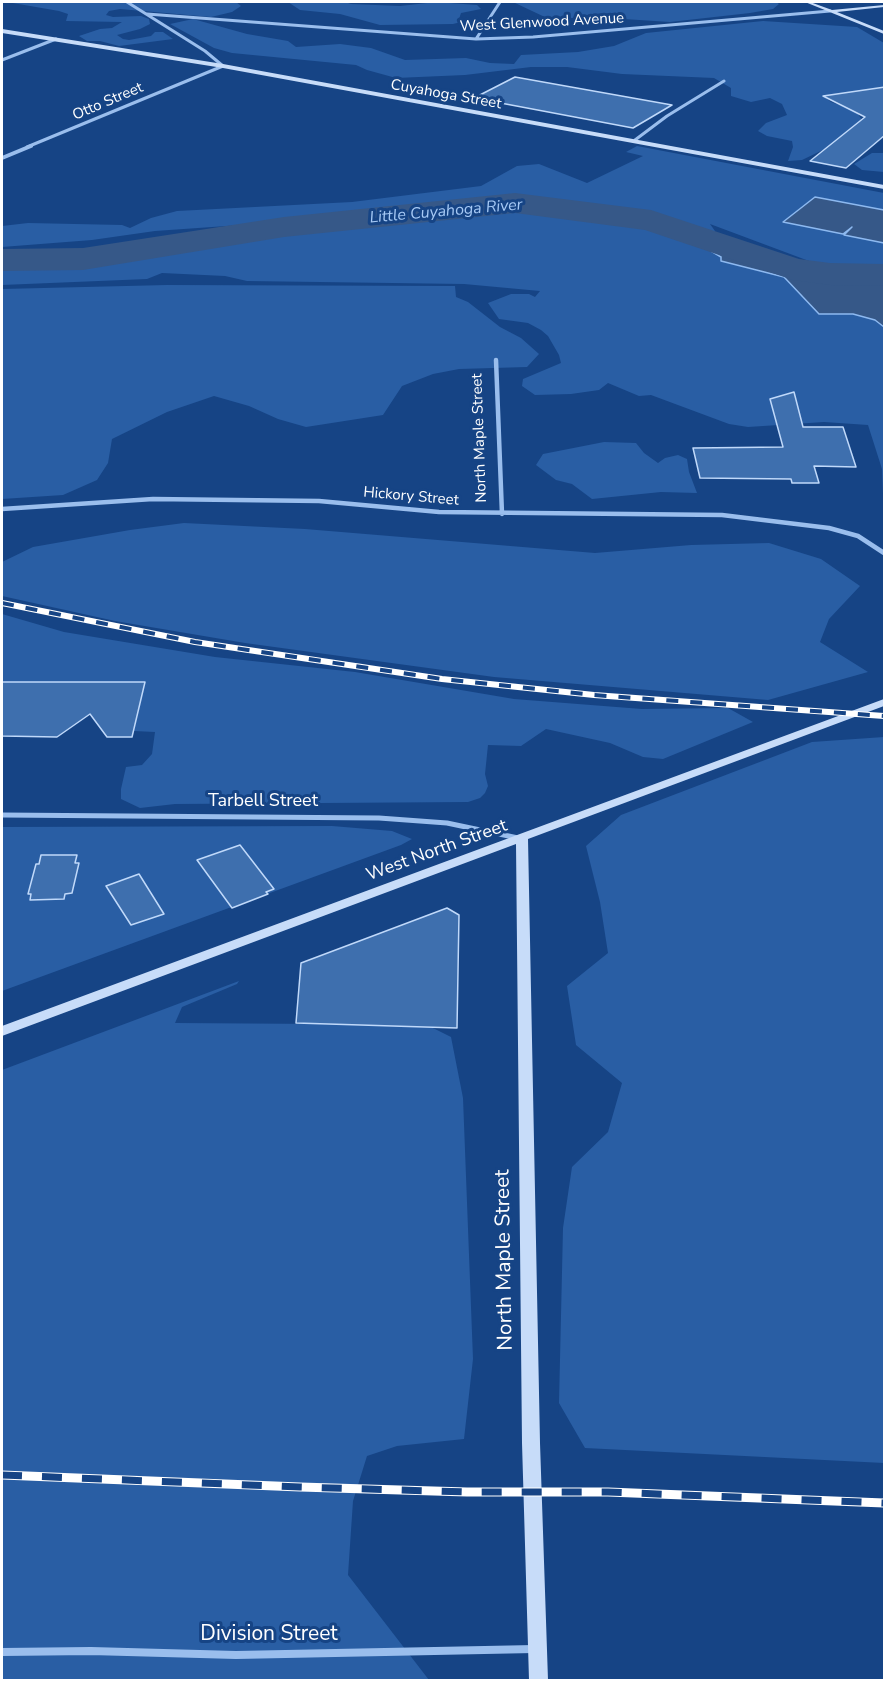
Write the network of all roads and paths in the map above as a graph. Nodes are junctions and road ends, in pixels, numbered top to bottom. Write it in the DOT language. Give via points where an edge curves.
graph roads {
  1 [pos="127,2"];
  2 [pos="500,2"];
  3 [pos="807,2"];
  4 [pos="885,6"];
  5 [pos="830,11"];
  6 [pos="147,14"];
  7 [pos="2,31"];
  8 [pos="885,33"];
  9 [pos="56,39"];
  10 [pos="476,39"];
  11 [pos="2,60"];
  12 [pos="222,66"];
  13 [pos="724,81"];
  14 [pos="634,140"];
  15 [pos="2,158"];
  16 [pos="885,188"];
  17 [pos="496,360"];
  18 [pos="2,509"];
  19 [pos="502,514"];
  20 [pos="885,553"];
  21 [pos="885,702"];
  22 [pos="2,815"];
  23 [pos="522,839"];
  24 [pos="2,1031"];
  25 [pos="537,1649"];
  26 [pos="2,1652"];
  27 [pos="538,1680"];
  1 -- 6 [label="street"];
  2 -- 10 [label="street"];
  3 -- 5 [label="street"];
  4 -- 5 [label="street"];
  5 -- 8 [label="street"];
  5 -- 10 [label="street, West Glenwood Avenue"];
  6 -- 10 [label="street, West Glenwood Avenue"];
  6 -- 12 [label="street"];
  7 -- 9 [label="street, Cuyahoga Street"];
  9 -- 11 [label="street"];
  9 -- 12 [label="street, Cuyahoga Street"];
  12 -- 14 [label="street, Cuyahoga Street"];
  12 -- 15 [label="street, Otto Street"];
  13 -- 14 [label="street"];
  14 -- 16 [label="street, Cuyahoga Street"];
  17 -- 19 [label="street, North Maple Street"];
  18 -- 19 [label="street, Hickory Street" via="153,499 262,500"];
  19 -- 20 [label="street, Hickory Street" via="759,518 858,536"];
  21 -- 23 [label="street, West North Street"];
  22 -- 23 [label="street, Tarbell Street" via="379,818 447,823"];
  23 -- 24 [label="street, West North Street"];
  23 -- 25 [label="street, North Maple Street"];
  25 -- 26 [label="street, Division Street" via="236,1655"];
  25 -- 27 [label="street, North Maple Street"];
}
